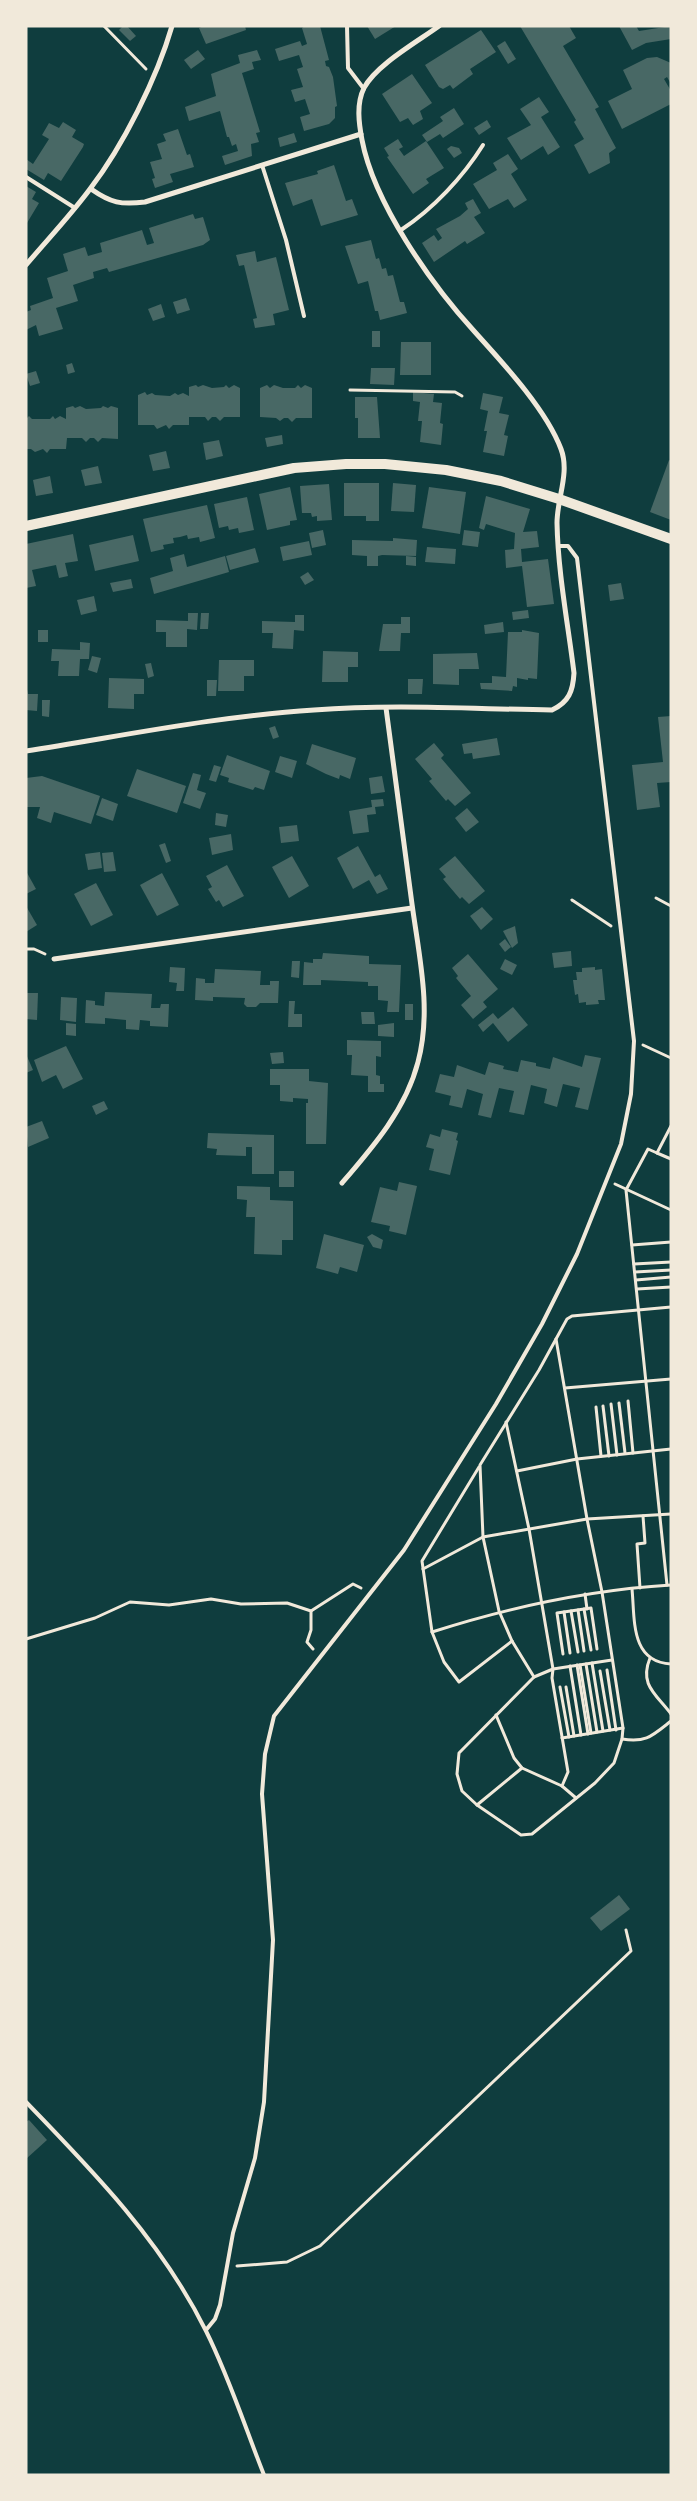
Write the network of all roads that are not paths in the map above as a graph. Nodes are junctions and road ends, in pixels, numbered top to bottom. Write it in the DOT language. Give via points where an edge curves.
graph roads {
  1 [pos="172,26"];
  2 [pos="346,26"];
  3 [pos="439,26"];
  4 [pos="364,89"];
  5 [pos="361,134"];
  6 [pos="483,145"];
  7 [pos="262,166"];
  8 [pos="26,177"];
  9 [pos="91,189"];
  10 [pos="75,208"];
  11 [pos="401,230"];
  12 [pos="26,265"];
  13 [pos="304,316"];
  14 [pos="559,499"];
  15 [pos="26,526"];
  16 [pos="671,539"];
  17 [pos="559,546"];
  18 [pos="386,708"];
  19 [pos="26,751"];
  20 [pos="412,908"];
  21 [pos="54,959"];
  22 [pos="342,1183"];
  23 [pos="26,2102"];
  24 [pos="206,2330"];
  25 [pos="264,2475"];
  1 -- 9 [label="street" via="154,76 124,136"];
  2 -- 4 [label="lane" via="348,68"];
  3 -- 4 [label="street" via="377,72"];
  4 -- 5 [label="street" via="359,103"];
  5 -- 7 [label="street"];
  5 -- 11 [label="street" via="371,172"];
  6 -- 11 [label="lane" via="473,161 421,217"];
  7 -- 9 [label="street" via="145,202 124,204 105,199"];
  7 -- 13 [label="lane" via="286,240"];
  8 -- 10 [label="lane"];
  9 -- 10 [label="street"];
  10 -- 12 [label="street"];
  11 -- 14 [label="street" via="419,262 522,387 554,435 564,458"];
  14 -- 15 [label="main road" via="501,481 446,470 385,464 316,466"];
  14 -- 16 [label="main road"];
  14 -- 17 [label="street"];
  17 -- 18 [label="street" via="574,683 568,700 552,710"];
  17 -- 24 [label="lane" via="568,546 578,558 634,1041 632,1094 621,1144 577,1254 542,1324 404,1550 274,1716 265,1754 262,1794 273,1940 264,2102 255,2158 233,2233 220,2305"];
  18 -- 19 [label="street" via="255,715"];
  18 -- 20 [label="street"];
  20 -- 21 [label="street"];
  20 -- 22 [label="street" via="424,1001 423,1038 418,1063 408,1091 378,1142"];
  23 -- 24 [label="lane" via="116,2196 171,2272"];
  24 -- 25 [label="lane"];
}
